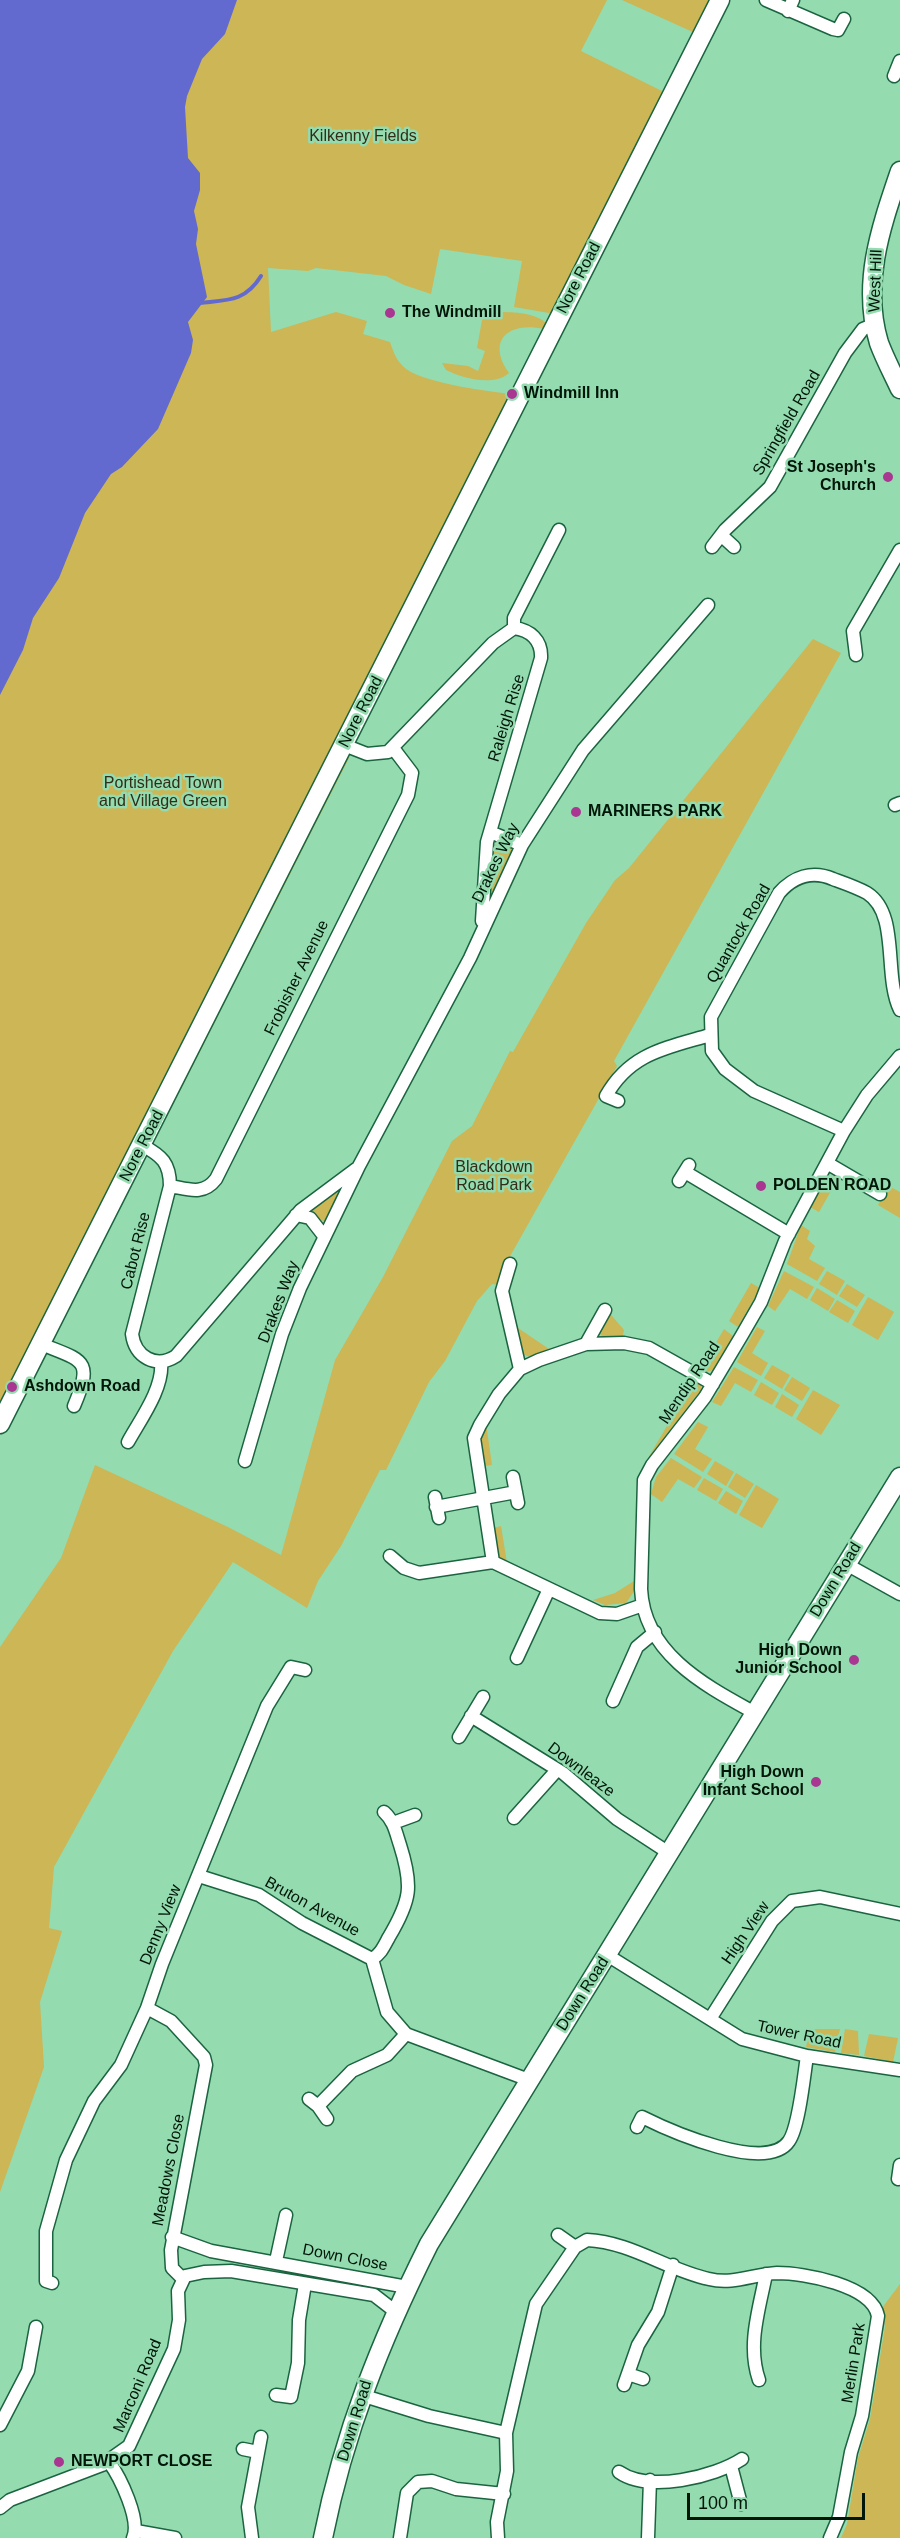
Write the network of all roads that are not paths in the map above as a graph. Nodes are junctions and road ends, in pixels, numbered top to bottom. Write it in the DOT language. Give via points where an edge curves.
graph roads {
  1 [pos="720,0"];
  2 [pos="766,0"];
  3 [pos="790,5"];
  4 [pos="844,18"];
  5 [pos="900,61"];
  6 [pos="894,76"];
  7 [pos="900,171"];
  8 [pos="874,324"];
  9 [pos="899,385"];
  10 [pos="559,530"];
  11 [pos="721,535"];
  12 [pos="712,547"];
  13 [pos="734,547"];
  14 [pos="900,550"];
  15 [pos="708,605"];
  16 [pos="514,628"];
  17 [pos="856,655"];
  18 [pos="344,745"];
  19 [pos="393,748"];
  20 [pos="490,832"];
  21 [pos="522,845"];
  22 [pos="479,937"];
  23 [pos="900,1010"];
  24 [pos="710,1035"];
  25 [pos="900,1056"];
  26 [pos="618,1101"];
  27 [pos="844,1131"];
  28 [pos="142,1145"];
  29 [pos="827,1164"];
  30 [pos="359,1166"];
  31 [pos="684,1173"];
  32 [pos="170,1186"];
  33 [pos="880,1194"];
  34 [pos="296,1215"];
  35 [pos="789,1234"];
  36 [pos="324,1236"];
  37 [pos="510,1264"];
  38 [pos="605,1310"];
  39 [pos="41,1344"];
  40 [pos="586,1344"];
  41 [pos="161,1362"];
  42 [pos="520,1369"];
  43 [pos="713,1384"];
  44 [pos="74,1406"];
  45 [pos="257,1421"];
  46 [pos="0,1424"];
  47 [pos="270,1425"];
  48 [pos="128,1442"];
  49 [pos="245,1461"];
  50 [pos="513,1477"];
  51 [pos="900,1477"];
  52 [pos="483,1498"];
  53 [pos="436,1508"];
  54 [pos="390,1556"];
  55 [pos="493,1562"];
  56 [pos="846,1564"];
  57 [pos="549,1589"];
  58 [pos="900,1594"];
  59 [pos="643,1605"];
  60 [pos="655,1632"];
  61 [pos="517,1658"];
  62 [pos="304,1670"];
  63 [pos="483,1697"];
  64 [pos="613,1701"];
  65 [pos="755,1713"];
  66 [pos="471,1716"];
  67 [pos="459,1737"];
  68 [pos="557,1770"];
  69 [pos="524,1804"];
  70 [pos="384,1812"];
  71 [pos="535,1813"];
  72 [pos="415,1815"];
  73 [pos="514,1818"];
  74 [pos="393,1823"];
  75 [pos="669,1853"];
  76 [pos="199,1876"];
  77 [pos="900,1914"];
  78 [pos="607,1955"];
  79 [pos="372,1959"];
  80 [pos="147,2008"];
  81 [pos="710,2019"];
  82 [pos="406,2034"];
  83 [pos="807,2056"];
  84 [pos="900,2070"];
  85 [pos="529,2080"];
  86 [pos="648,2104"];
  87 [pos="327,2119"];
  88 [pos="900,2165"];
  89 [pos="898,2179"];
  90 [pos="286,2215"];
  91 [pos="558,2235"];
  92 [pos="172,2237"];
  93 [pos="575,2247"];
  94 [pos="276,2261"];
  95 [pos="673,2265"];
  96 [pos="766,2274"];
  97 [pos="182,2278"];
  98 [pos="52,2283"];
  99 [pos="305,2284"];
  100 [pos="407,2288"];
  101 [pos="396,2312"];
  102 [pos="36,2327"];
  103 [pos="20,2340"];
  104 [pos="34,2342"];
  105 [pos="753,2363"];
  106 [pos="741,2370"];
  107 [pos="644,2379"];
  108 [pos="759,2380"];
  109 [pos="276,2395"];
  110 [pos="361,2395"];
  111 [pos="0,2426"];
  112 [pos="506,2433"];
  113 [pos="261,2437"];
  114 [pos="243,2449"];
  115 [pos="258,2452"];
  116 [pos="109,2462"];
  117 [pos="619,2472"];
  118 [pos="650,2480"];
  119 [pos="504,2494"];
  120 [pos="741,2504"];
  121 [pos="1,2505"];
  122 [pos="134,2535"];
  123 [pos="176,2538"];
  124 [pos="252,2538"];
  125 [pos="323,2538"];
  126 [pos="400,2538"];
  127 [pos="498,2538"];
  128 [pos="648,2538"];
  129 [pos="830,2538"];
  1 -- 18 [label="street, Nore Road"];
  2 -- 3 [label="street"];
  3 -- 4 [label="street" via="838,30"];
  5 -- 6 [label="street"];
  7 -- 8 [label="street, West Hill" via="874,253"];
  8 -- 9 [label="street, West Hill"];
  8 -- 11 [label="street, Springfield Road" via="863,329 853,341 770,487"];
  10 -- 16 [label="street" via="514,618"];
  11 -- 12 [label="street, Springfield Road"];
  11 -- 13 [label="street"];
  14 -- 17 [label="street" via="853,631"];
  15 -- 21 [label="street, Drakes Way" via="583,750"];
  16 -- 19 [label="street" via="493,643"];
  16 -- 20 [label="street, Raleigh Rise" via="537,639 541,658"];
  18 -- 19 [label="street" via="374,755"];
  18 -- 28 [label="street, Nore Road"];
  19 -- 32 [label="street, Frobisher Avenue" via="412,773 408,795 216,1179 199,1191"];
  20 -- 21 [label="street"];
  20 -- 22 [label="street, Raleigh Rise"];
  21 -- 22 [label="street, Drakes Way"];
  22 -- 30 [label="street, Drakes Way"];
  23 -- 24 [label="street, Quantock Road" via="891,974 888,920 883,909 867,893 829,877 809,875 790,882 779,893 712,1015"];
  24 -- 26 [label="street" via="629,1065 606,1096"];
  24 -- 27 [label="street" via="714,1055 742,1083"];
  25 -- 27 [label="street, Mendip Road" via="867,1095"];
  27 -- 29 [label="street, Mendip Road"];
  28 -- 32 [label="street" via="166,1162"];
  28 -- 39 [label="street, Nore Road"];
  29 -- 33 [label="street"];
  29 -- 35 [label="street, Mendip Road"];
  30 -- 34 [label="street, Drakes Way"];
  30 -- 36 [label="street, Drakes Way"];
  31 -- 35 [label="street"];
  32 -- 41 [label="street, Cabot Rise" via="132,1334 143,1356"];
  34 -- 36 [label="street" via="310,1218"];
  34 -- 41 [label="street" via="176,1356"];
  35 -- 43 [label="street, Mendip Road" via="761,1302"];
  36 -- 45 [label="street, Drakes Way" via="287,1320"];
  37 -- 42 [label="street" via="502,1291"];
  38 -- 40 [label="street"];
  39 -- 44 [label="street" via="82,1365 84,1380"];
  39 -- 46 [label="street, Nore Road"];
  40 -- 42 [label="street"];
  40 -- 43 [label="street" via="615,1342 642,1346"];
  41 -- 48 [label="street" via="159,1379 140,1431"];
  42 -- 52 [label="street" via="499,1394 475,1434"];
  43 -- 59 [label="street, Mendip Road" via="646,1476"];
  45 -- 47 [label="street"];
  45 -- 49 [label="street, Drakes Way"];
  50 -- 52 [label="street" via="517,1497"];
  51 -- 56 [label="street, Down Road"];
  52 -- 53 [label="street"];
  52 -- 55 [label="street"];
  54 -- 55 [label="street" via="404,1568 419,1573"];
  55 -- 57 [label="street"];
  56 -- 58 [label="street"];
  56 -- 65 [label="street, Down Road"];
  57 -- 59 [label="street" via="606,1614"];
  57 -- 61 [label="street"];
  59 -- 60 [label="street, Mendip Road"];
  60 -- 64 [label="street" via="637,1647"];
  60 -- 65 [label="street, Mendip Road" via="668,1652 695,1679"];
  62 -- 76 [label="street, Denny View" via="289,1665 260,1721"];
  63 -- 66 [label="street"];
  65 -- 75 [label="street, Down Road"];
  66 -- 67 [label="street"];
  66 -- 68 [label="street, Downleaze"];
  68 -- 69 [label="street"];
  68 -- 75 [label="street, Downleaze" via="623,1823"];
  69 -- 71 [label="street"];
  69 -- 73 [label="street"];
  70 -- 74 [label="street"];
  72 -- 74 [label="street"];
  74 -- 79 [label="street" via="408,1870 410,1891 401,1917 380,1953"];
  75 -- 78 [label="street, Down Road"];
  76 -- 79 [label="street, Bruton Avenue" via="259,1895 302,1923"];
  76 -- 80 [label="street, Denny View"];
  77 -- 81 [label="street, High View" via="820,1897 792,1901 772,1921"];
  78 -- 81 [label="street, Tower Road"];
  78 -- 85 [label="street, Down Road"];
  79 -- 82 [label="street" via="388,2016"];
  80 -- 92 [label="street, Meadows Close" via="171,2022 210,2063"];
  80 -- 98 [label="street, Denny View" via="121,2065 94,2101 80,2129 45,2242 46,2281"];
  81 -- 83 [label="street, Tower Road" via="745,2040"];
  82 -- 85 [label="street"];
  82 -- 87 [label="street" via="387,2055 352,2071 314,2103"];
  83 -- 84 [label="street, Tower Road"];
  83 -- 86 [label="street" via="793,2135 774,2152 762,2154 711,2144 639,2122"];
  85 -- 100 [label="street, Down Road" via="429,2244"];
  88 -- 89 [label="street"];
  90 -- 94 [label="street, Down Close"];
  91 -- 93 [label="street"];
  92 -- 94 [label="street, Down Close" via="211,2251"];
  92 -- 97 [label="street, Meadows Close" via="172,2267"];
  93 -- 95 [label="street, Merlin Park" via="587,2240 607,2242"];
  93 -- 112 [label="street" via="536,2304"];
  94 -- 100 [label="street, Down Close"];
  95 -- 96 [label="street, Merlin Park" via="717,2281"];
  95 -- 107 [label="street" via="658,2312 638,2345 626,2380"];
  96 -- 105 [label="street"];
  96 -- 129 [label="street, Merlin Park" via="795,2275 843,2286 868,2300 877,2313 862,2416 850,2452 839,2517"];
  97 -- 99 [label="street" via="197,2272 231,2271"];
  97 -- 116 [label="street, Marconi Road" via="171,2357 132,2442"];
  99 -- 101 [label="street" via="374,2295"];
  99 -- 109 [label="street" via="291,2397"];
  100 -- 101 [label="street, Down Road"];
  101 -- 110 [label="street, Down Road"];
  102 -- 104 [label="street"];
  103 -- 104 [label="street"];
  104 -- 111 [label="street" via="26,2377"];
  105 -- 106 [label="street"];
  105 -- 108 [label="street"];
  110 -- 112 [label="street" via="429,2416"];
  110 -- 125 [label="street, Down Road"];
  112 -- 119 [label="street"];
  113 -- 115 [label="street"];
  114 -- 115 [label="street"];
  115 -- 124 [label="street" via="248,2507"];
  116 -- 121 [label="street, Marconi Road"];
  116 -- 122 [label="street" via="126,2495"];
  117 -- 118 [label="street" via="630,2478"];
  118 -- 120 [label="street" via="702,2477 737,2463"];
  118 -- 128 [label="street"];
  119 -- 126 [label="street" via="418,2482 407,2493"];
  119 -- 127 [label="street" via="497,2522"];
  122 -- 123 [label="street"];
}
